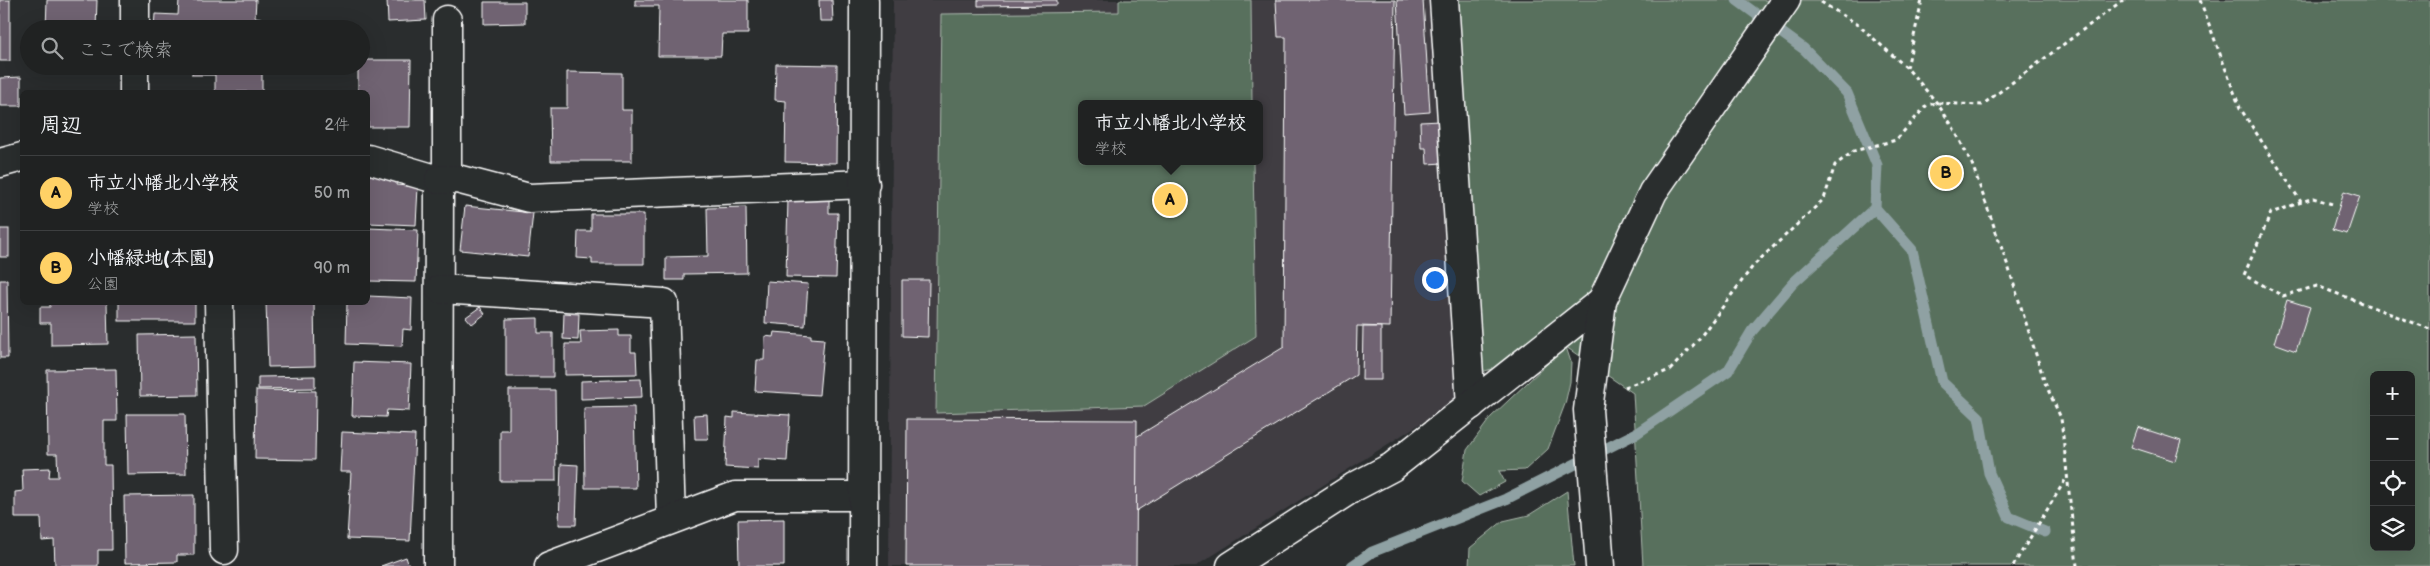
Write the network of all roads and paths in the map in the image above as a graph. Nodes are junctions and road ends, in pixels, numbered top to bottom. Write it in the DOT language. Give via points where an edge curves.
graph roads {
  1 [pos="135,0"];
  2 [pos="864,0"];
  3 [pos="1444,0"];
  4 [pos="1786,0"];
  5 [pos="1922,0"];
  6 [pos="2123,0"];
  7 [pos="2200,0"];
  8 [pos="1821,2"];
  9 [pos="134,20"];
  10 [pos="447,20"];
  11 [pos="1907,68"];
  12 [pos="134,75"];
  13 [pos="134,90"];
  14 [pos="1937,103"];
  15 [pos="20,158"];
  16 [pos="370,160"];
  17 [pos="0,163"];
  18 [pos="443,180"];
  19 [pos="865,184"];
  20 [pos="2301,202"];
  21 [pos="2332,204"];
  22 [pos="440,289"];
  23 [pos="1602,301"];
  24 [pos="219,305"];
  25 [pos="2430,329"];
  26 [pos="1624,387"];
  27 [pos="1471,406"];
  28 [pos="2068,476"];
  29 [pos="863,496"];
  30 [pos="671,519"];
  31 [pos="224,550"];
  32 [pos="438,566"];
  33 [pos="549,566"];
  34 [pos="864,566"];
  35 [pos="1231,566"];
  36 [pos="1600,566"];
  37 [pos="2013,566"];
  38 [pos="2077,566"];
  1 -- 9 [label="street"];
  2 -- 19 [label="street"];
  3 -- 27 [label="street"];
  4 -- 23 [label="street" via="1653,192"];
  5 -- 11 [label="path"];
  6 -- 14 [label="path" via="1982,105"];
  7 -- 20 [label="path" via="2240,108"];
  8 -- 11 [label="path" via="1857,24"];
  10 -- 18 [label="street"];
  11 -- 14 [label="path"];
  12 -- 13 [label="street"];
  14 -- 26 [label="path" via="1928,105 1896,140 1854,151 1835,165 1824,199 1753,266 1698,340 1670,370"];
  14 -- 28 [label="path" via="1972,164 2009,269 2045,383 2061,418"];
  15 -- 17 [label="street"];
  16 -- 18 [label="street"];
  18 -- 19 [label="street" via="457,180 528,198"];
  18 -- 22 [label="street"];
  19 -- 29 [label="street"];
  20 -- 21 [label="path" via="2312,198"];
  20 -- 25 [label="path" via="2271,213 2244,275 2283,296 2317,286"];
  22 -- 30 [label="street" via="664,303"];
  22 -- 32 [label="street"];
  23 -- 27 [label="street"];
  23 -- 36 [label="street" via="1588,410"];
  24 -- 31 [label="street"];
  27 -- 35 [label="street" via="1392,466"];
  28 -- 37 [label="path"];
  28 -- 38 [label="path"];
  29 -- 30 [label="street" via="735,496"];
  29 -- 34 [label="street"];
  30 -- 33 [label="street"];
}
